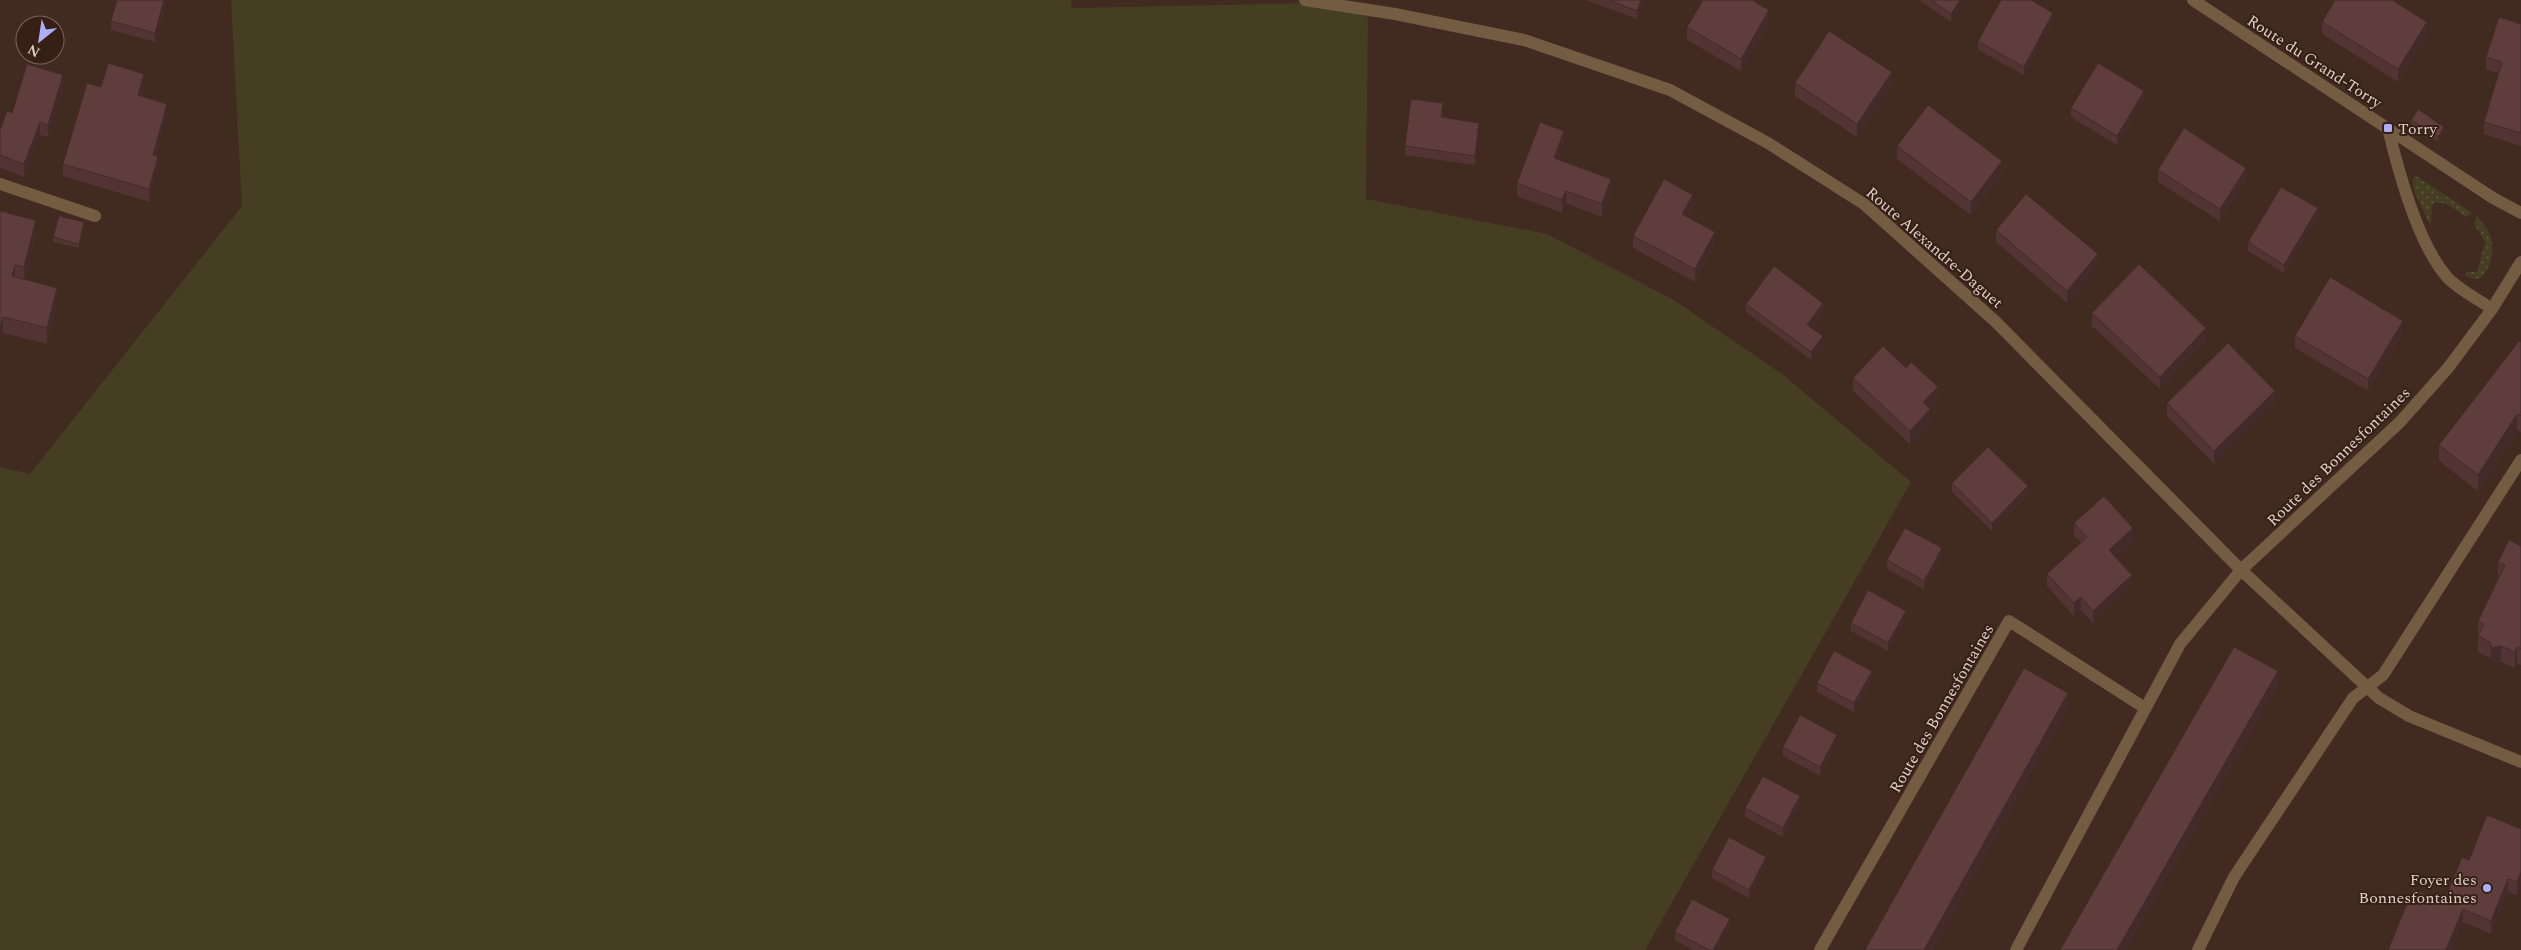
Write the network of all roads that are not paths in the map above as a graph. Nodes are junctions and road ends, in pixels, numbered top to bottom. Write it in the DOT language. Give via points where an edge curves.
graph roads {
  1 [pos="1305,0"];
  2 [pos="2193,0"];
  3 [pos="2388,128"];
  4 [pos="0,184"];
  5 [pos="2521,213"];
  6 [pos="95,216"];
  7 [pos="2521,262"];
  8 [pos="2492,309"];
  9 [pos="2521,460"];
  10 [pos="2241,570"];
  11 [pos="2366,686"];
  12 [pos="2145,708"];
  13 [pos="2521,762"];
  14 [pos="1820,950"];
  15 [pos="2016,950"];
  16 [pos="2198,950"];
  1 -- 10 [label="street, Route Alexandre-Daguet" via="1524,40 1670,90 1768,143 1864,204 1996,322"];
  2 -- 3 [label="street, Route du Grand-Torry"];
  3 -- 5 [label="street, Route du Grand-Torry"];
  3 -- 8 [label="street" via="2399,175 2428,246 2448,278"];
  4 -- 6 [label="street"];
  7 -- 8 [label="street, Route des Bonnesfontaines"];
  8 -- 10 [label="street, Route des Bonnesfontaines" via="2448,368 2400,422"];
  9 -- 11 [label="street" via="2383,675"];
  10 -- 11 [label="street"];
  10 -- 12 [label="street, Route des Bonnesfontaines" via="2180,644"];
  11 -- 13 [label="street" via="2409,716"];
  11 -- 16 [label="street" via="2353,698 2234,877"];
  12 -- 14 [label="street, Route des Bonnesfontaines" via="2010,621"];
  12 -- 15 [label="street, Route des Bonnesfontaines"];
}
